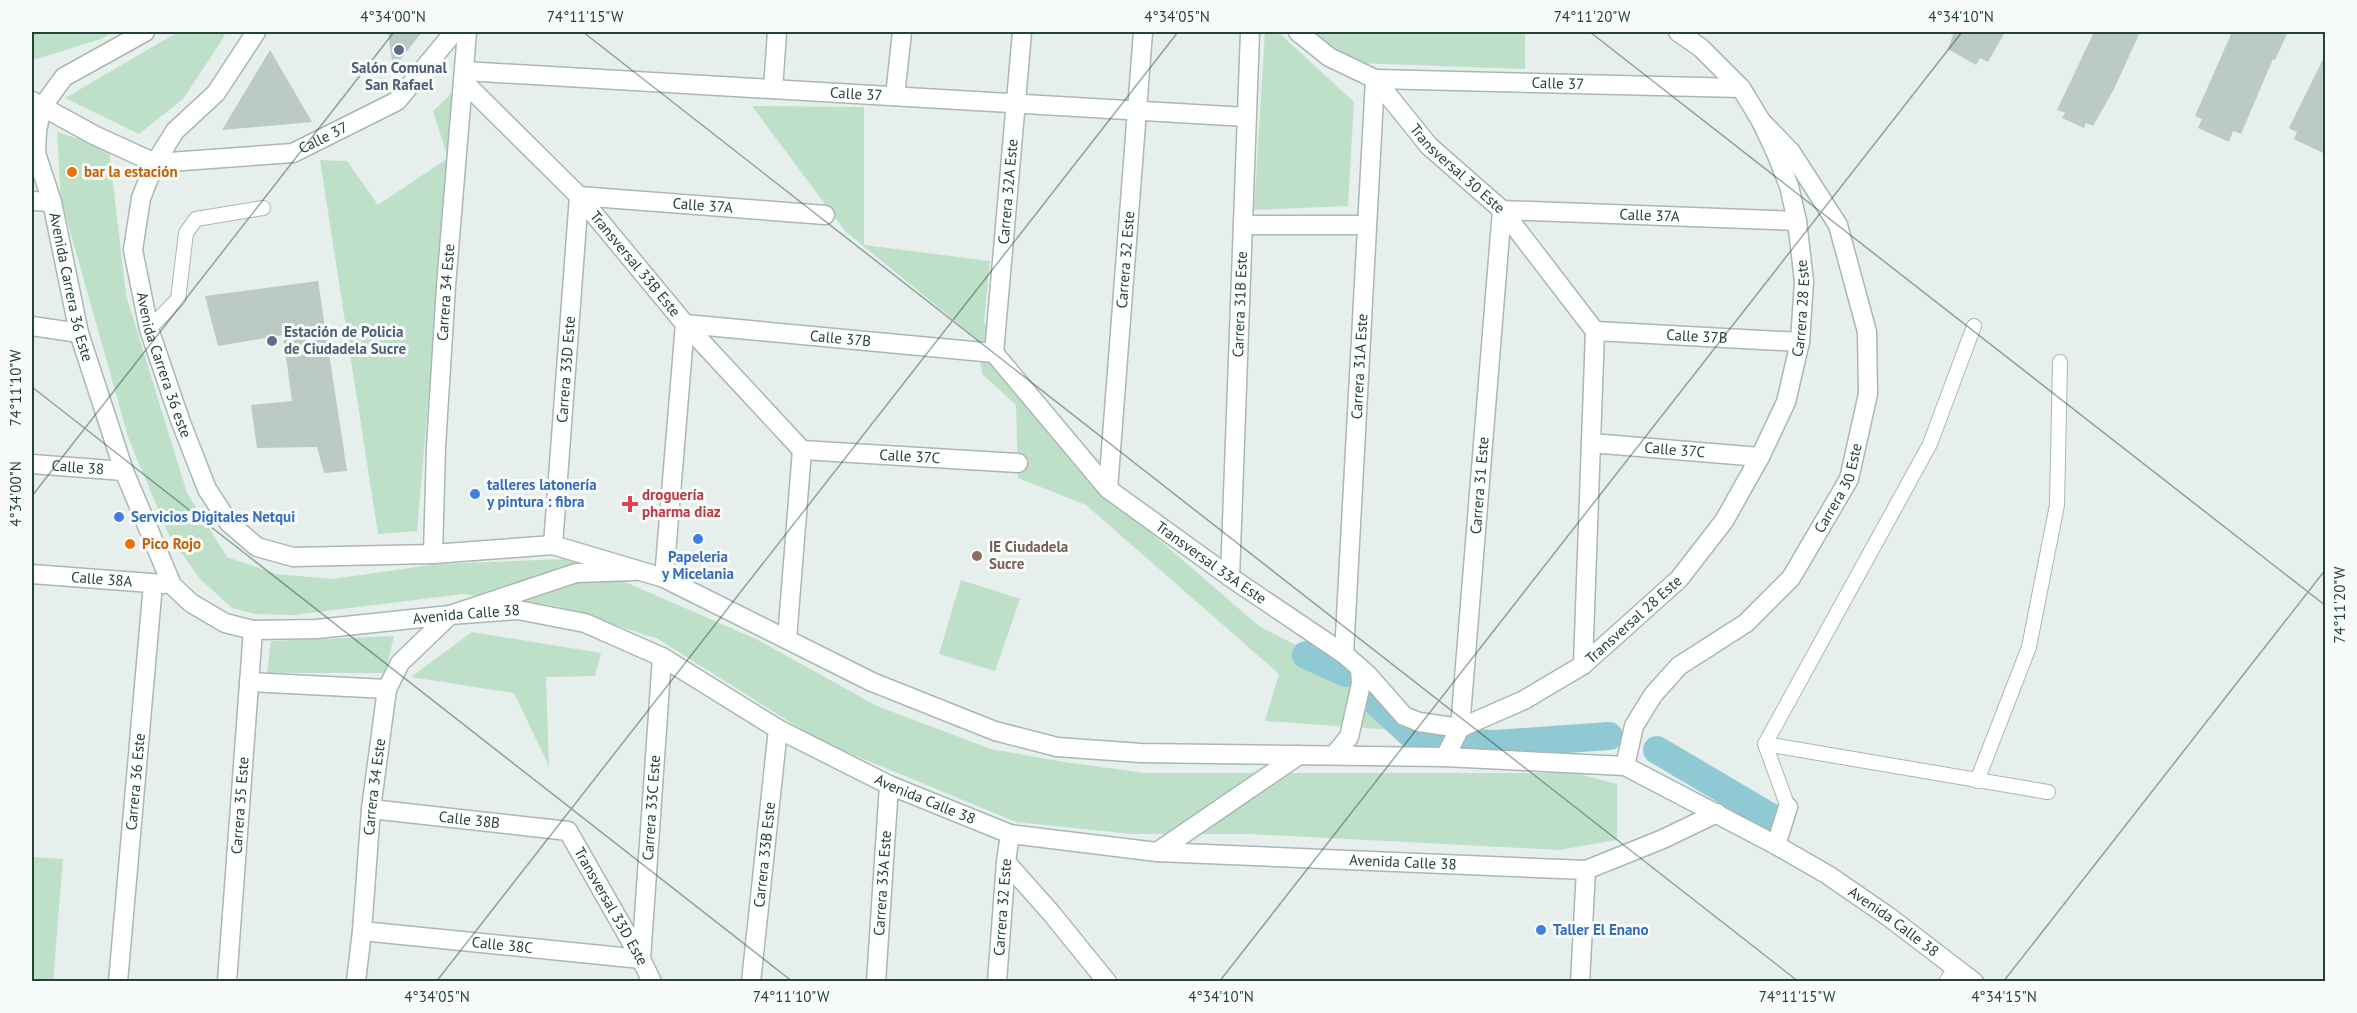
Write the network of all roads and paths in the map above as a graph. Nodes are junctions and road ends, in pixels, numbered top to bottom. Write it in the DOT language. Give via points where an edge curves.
graph roads {
  1 [pos="145,32"];
  2 [pos="256,32"];
  3 [pos="454,32"];
  4 [pos="467,32"];
  5 [pos="777,32"];
  6 [pos="902,32"];
  7 [pos="1022,32"];
  8 [pos="1143,32"];
  9 [pos="1250,32"];
  10 [pos="1298,32"];
  11 [pos="1678,32"];
  12 [pos="465,77"];
  13 [pos="1375,79"];
  14 [pos="1741,88"];
  15 [pos="773,89"];
  16 [pos="895,96"];
  17 [pos="37,104"];
  18 [pos="1016,104"];
  19 [pos="1137,110"];
  20 [pos="1246,117"];
  21 [pos="1761,121"];
  22 [pos="155,163"];
  23 [pos="579,196"];
  24 [pos="32,201"];
  25 [pos="52,202"];
  26 [pos="263,208"];
  27 [pos="1502,210"];
  28 [pos="825,215"];
  29 [pos="1797,221"];
  30 [pos="1243,225"];
  31 [pos="1367,225"];
  32 [pos="686,324"];
  33 [pos="32,326"];
  34 [pos="1974,326"];
  35 [pos="149,329"];
  36 [pos="1595,331"];
  37 [pos="79,333"];
  38 [pos="1800,342"];
  39 [pos="994,353"];
  40 [pos="2060,362"];
  41 [pos="1591,442"];
  42 [pos="802,450"];
  43 [pos="1760,457"];
  44 [pos="1018,463"];
  45 [pos="32,464"];
  46 [pos="124,471"];
  47 [pos="1108,489"];
  48 [pos="553,545"];
  49 [pos="257,547"];
  50 [pos="433,554"];
  51 [pos="640,571"];
  52 [pos="32,574"];
  53 [pos="1230,577"];
  54 [pos="664,578"];
  55 [pos="153,584"];
  56 [pos="172,585"];
  57 [pos="450,615"];
  58 [pos="253,630"];
  59 [pos="787,639"];
  60 [pos="1344,654"];
  61 [pos="662,657"];
  62 [pos="1583,665"];
  63 [pos="1360,668"];
  64 [pos="249,682"];
  65 [pos="387,689"];
  66 [pos="1460,728"];
  67 [pos="778,729"];
  68 [pos="1765,744"];
  69 [pos="1299,755"];
  70 [pos="1334,755"];
  71 [pos="1445,757"];
  72 [pos="1625,766"];
  73 [pos="1977,781"];
  74 [pos="889,785"];
  75 [pos="2048,792"];
  76 [pos="1788,807"];
  77 [pos="371,809"];
  78 [pos="1717,813"];
  79 [pos="568,831"];
  80 [pos="1011,834"];
  81 [pos="1776,845"];
  82 [pos="1157,852"];
  83 [pos="1006,862"];
  84 [pos="1586,870"];
  85 [pos="362,931"];
  86 [pos="641,958"];
  87 [pos="1950,974"];
  88 [pos="118,981"];
  89 [pos="227,981"];
  90 [pos="356,981"];
  91 [pos="652,981"];
  92 [pos="751,981"];
  93 [pos="876,981"];
  94 [pos="997,981"];
  95 [pos="1107,981"];
  96 [pos="1580,981"];
  97 [pos="1974,981"];
  1 -- 17 [label="street, Avenida Carrera 36 Este" via="64,77"];
  2 -- 22 [label="street" via="216,93 175,131"];
  3 -- 22 [label="street, Calle 37" via="397,101 293,153"];
  4 -- 12 [label="street, Carrera 34 Este"];
  5 -- 15 [label="street"];
  6 -- 16 [label="street"];
  7 -- 18 [label="street, Carrera 32A Este"];
  8 -- 19 [label="street, Carrera 32 Este"];
  9 -- 20 [label="street, Carrera 31B Este"];
  10 -- 13 [label="street, Transversal 30 Este" via="1329,57"];
  11 -- 14 [label="street" via="1701,48"];
  12 -- 15 [label="street, Calle 37"];
  12 -- 23 [label="street, Transversal 33B Este"];
  12 -- 50 [label="street, Carrera 34 Este" via="446,286"];
  13 -- 14 [label="street, Calle 37"];
  13 -- 27 [label="street, Transversal 30 Este" via="1429,146"];
  13 -- 31 [label="street, Carrera 31A Este"];
  14 -- 21 [label="street"];
  15 -- 16 [label="street, Calle 37"];
  16 -- 18 [label="street, Calle 37"];
  17 -- 22 [label="street"];
  17 -- 25 [label="street, Avenida Carrera 36 Este" via="36,153"];
  18 -- 19 [label="street, Calle 37"];
  18 -- 39 [label="street, Carrera 32A Este"];
  19 -- 20 [label="street, Calle 37"];
  19 -- 47 [label="street, Carrera 32 Este"];
  20 -- 30 [label="street, Carrera 31B Este"];
  21 -- 29 [label="street, Carrera 28 Este" via="1789,186"];
  21 -- 72 [label="street, Carrera 30 Este" via="1791,152 1838,225 1867,332 1868,394 1849,479 1791,579 1746,624 1679,666 1653,695 1634,726"];
  22 -- 35 [label="street, Avenida Carrera 36 este" via="141,198 133,250"];
  23 -- 28 [label="street, Calle 37A"];
  23 -- 32 [label="street, Transversal 33B Este"];
  23 -- 48 [label="street, Carrera 33D Este"];
  24 -- 25 [label="street"];
  25 -- 37 [label="street, Avenida Carrera 36 Este"];
  26 -- 35 [label="lane" via="196,219 186,233 178,299"];
  27 -- 29 [label="street, Calle 37A"];
  27 -- 36 [label="street, Transversal 30 Este"];
  27 -- 66 [label="street, Carrera 31 Este"];
  29 -- 38 [label="street, Carrera 28 Este" via="1804,281"];
  30 -- 31 [label="street"];
  30 -- 53 [label="street, Carrera 31B Este"];
  31 -- 60 [label="street, Carrera 31A Este"];
  32 -- 39 [label="street, Calle 37B"];
  32 -- 42 [label="street, Transversal 33B Este"];
  32 -- 54 [label="street"];
  33 -- 37 [label="street"];
  34 -- 68 [label="lane" via="1930,444"];
  35 -- 49 [label="street, Avenida Carrera 36 este" via="207,489 229,523"];
  36 -- 38 [label="street, Calle 37B"];
  36 -- 41 [label="street"];
  37 -- 46 [label="street, Avenida Carrera 36 Este"];
  38 -- 43 [label="street, Carrera 28 Este" via="1786,402"];
  39 -- 47 [label="street, Transversal 33A Este"];
  40 -- 73 [label="lane" via="2057,505 2029,647"];
  41 -- 43 [label="street, Calle 37C"];
  41 -- 62 [label="street"];
  42 -- 44 [label="street, Calle 37C"];
  42 -- 59 [label="street"];
  43 -- 62 [label="street, Transversal 28 Este" via="1724,521 1679,579"];
  45 -- 46 [label="street, Calle 38"];
  46 -- 56 [label="street, Avenida Carrera 36 Este"];
  47 -- 53 [label="street, Transversal 33A Este"];
  48 -- 50 [label="street, Avenida Calle 38"];
  48 -- 51 [label="street, Avenida Calle 38"];
  49 -- 50 [label="street, Avenida Calle 38" via="293,557"];
  51 -- 54 [label="street, Avenida Calle 38"];
  51 -- 57 [label="street" via="576,573"];
  52 -- 55 [label="street, Calle 38A"];
  53 -- 60 [label="street, Transversal 33A Este"];
  54 -- 59 [label="street, Avenida Calle 38"];
  55 -- 56 [label="street, Calle 38A"];
  55 -- 88 [label="street, Carrera 36 Este"];
  56 -- 58 [label="street, Avenida Calle 38" via="191,603 225,623"];
  57 -- 58 [label="street, Avenida Calle 38" via="317,629"];
  57 -- 61 [label="street, Avenida Calle 38" via="518,610 585,623"];
  57 -- 65 [label="street, Carrera 34 Este" via="400,663"];
  58 -- 64 [label="street, Carrera 35 Este"];
  59 -- 69 [label="street, Avenida Calle 38" via="872,682 995,731 1057,747 1141,753"];
  60 -- 63 [label="street, Transversal 33A Este"];
  61 -- 67 [label="street, Avenida Calle 38"];
  61 -- 86 [label="street, Carrera 33C Este"];
  62 -- 66 [label="street, Transversal 28 Este" via="1524,700"];
  63 -- 66 [label="street, Transversal 33A Este" via="1404,716"];
  63 -- 70 [label="street" via="1361,684 1349,737"];
  64 -- 65 [label="street"];
  64 -- 89 [label="street, Carrera 35 Este"];
  65 -- 77 [label="street, Carrera 34 Este"];
  66 -- 71 [label="street, Carrera 31 Este"];
  67 -- 74 [label="street, Avenida Calle 38"];
  67 -- 92 [label="street, Carrera 33B Este"];
  68 -- 73 [label="lane"];
  68 -- 76 [label="lane"];
  69 -- 70 [label="street, Avenida Calle 38"];
  69 -- 82 [label="street"];
  70 -- 71 [label="street, Avenida Calle 38"];
  71 -- 72 [label="street, Avenida Calle 38"];
  72 -- 78 [label="street, Avenida Calle 38"];
  73 -- 75 [label="lane"];
  74 -- 80 [label="street, Avenida Calle 38"];
  74 -- 93 [label="street, Carrera 33A Este"];
  76 -- 81 [label="street"];
  77 -- 79 [label="street, Calle 38B"];
  77 -- 85 [label="street, Carrera 34 Este"];
  78 -- 81 [label="street, Avenida Calle 38"];
  78 -- 84 [label="street, Avenida Calle 38"];
  79 -- 86 [label="street, Transversal 33D Este"];
  80 -- 82 [label="street, Avenida Calle 38"];
  80 -- 83 [label="street, Carrera 32 Este"];
  81 -- 87 [label="street, Avenida Calle 38" via="1836,881"];
  82 -- 84 [label="street, Avenida Calle 38"];
  83 -- 94 [label="street, Carrera 32 Este"];
  83 -- 95 [label="street"];
  84 -- 96 [label="street"];
  85 -- 86 [label="street, Calle 38C"];
  85 -- 90 [label="street, Carrera 34 Este"];
  86 -- 91 [label="street, Transversal 33D Este"];
  87 -- 97 [label="street, Avenida Calle 38"];
}
